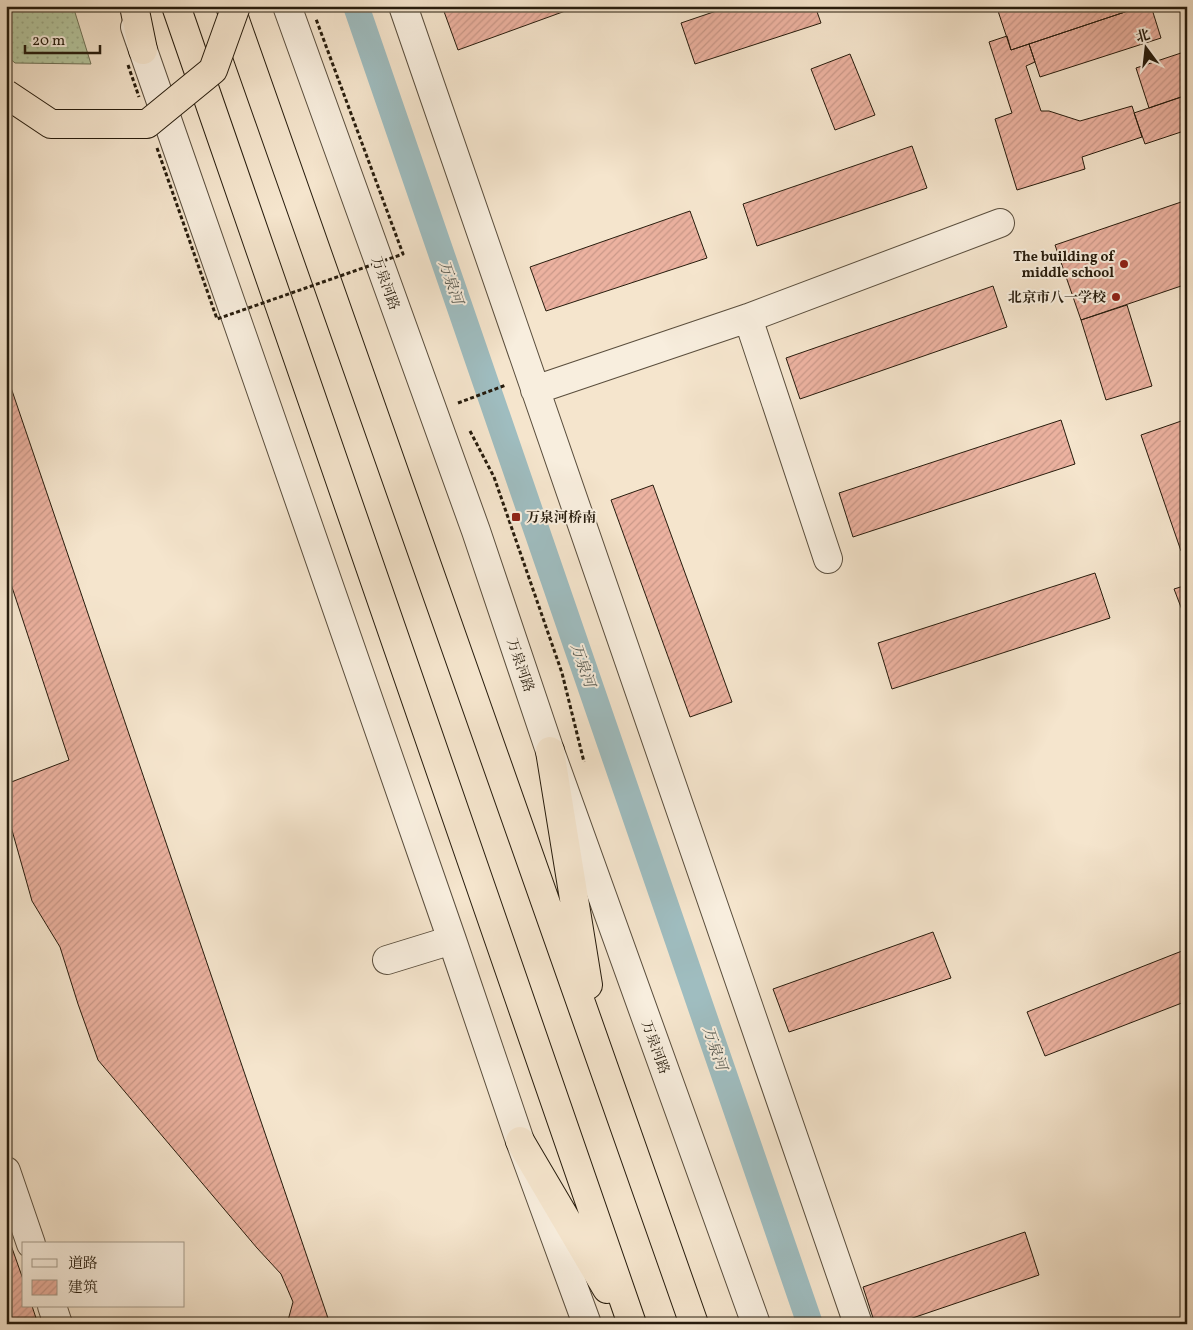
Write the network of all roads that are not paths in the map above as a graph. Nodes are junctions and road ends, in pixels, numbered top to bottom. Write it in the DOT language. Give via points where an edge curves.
graph roads {
  1 [pos="127,6"];
  2 [pos="134,6"];
  3 [pos="176,6"];
  4 [pos="230,6"];
  5 [pos="236,6"];
  6 [pos="287,6"];
  7 [pos="403,6"];
  8 [pos="135,57"];
  9 [pos="6,94"];
  10 [pos="1000,223"];
  11 [pos="748,318"];
  12 [pos="533,384"];
  13 [pos="828,558"];
  14 [pos="550,751"];
  15 [pos="452,940"];
  16 [pos="388,960"];
  17 [pos="600,1056"];
  18 [pos="520,1141"];
  19 [pos="6,1171"];
  20 [pos="30,1242"];
  21 [pos="53,1308"];
  22 [pos="58,1324"];
  23 [pos="586,1324"];
  24 [pos="627,1324"];
  25 [pos="632,1324"];
  26 [pos="694,1324"];
  27 [pos="756,1324"];
  28 [pos="858,1324"];
  1 -- 8 [label="street"];
  2 -- 8 [label="highway"];
  3 -- 25 [label="highway"];
  4 -- 17 [label="highway"];
  5 -- 9 [label="highway, bridge" via="213,70 147,124 51,124"];
  6 -- 14 [label="street, 万泉河路" via="476,531"];
  7 -- 12 [label="street"];
  8 -- 15 [label="street"];
  10 -- 11 [label="street"];
  11 -- 12 [label="street"];
  11 -- 13 [label="street"];
  12 -- 28 [label="street"];
  14 -- 17 [label="highway"];
  14 -- 27 [label="street, 万泉河路"];
  15 -- 16 [label="street"];
  15 -- 18 [label="street"];
  17 -- 26 [label="highway"];
  18 -- 23 [label="street"];
  18 -- 24 [label="highway"];
  19 -- 20 [label="street"];
  21 -- 22 [label="street"];
}
